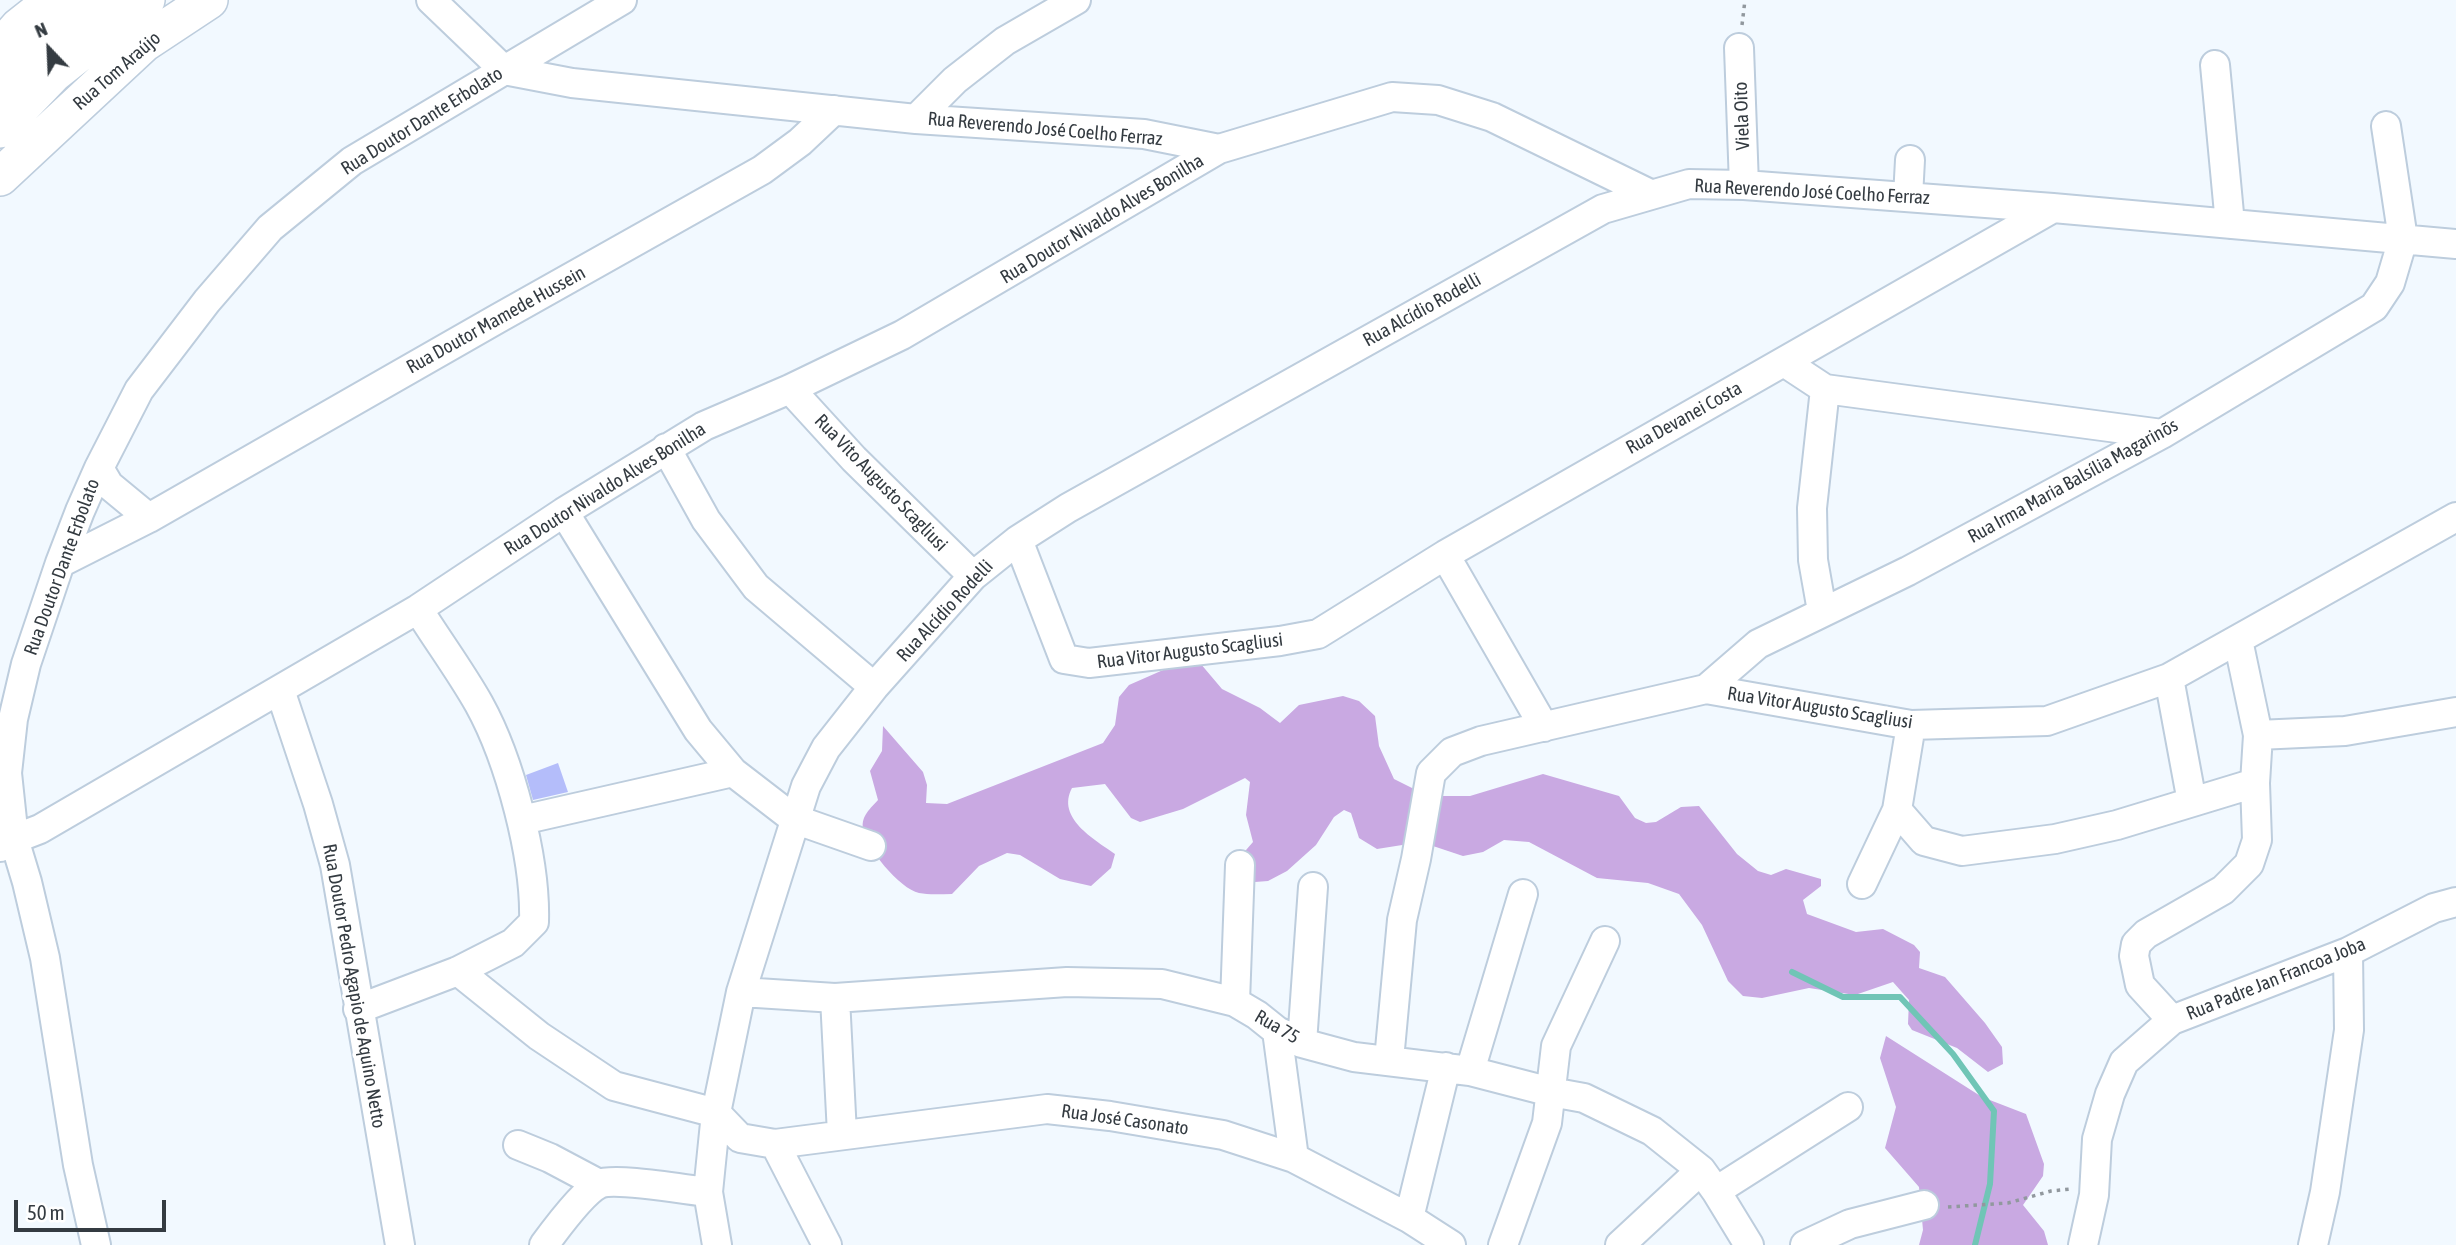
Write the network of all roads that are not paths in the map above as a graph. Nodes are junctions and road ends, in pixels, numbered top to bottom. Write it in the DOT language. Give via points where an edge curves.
graph roads {
  1 [pos="53,0"];
  2 [pos="73,0"];
  3 [pos="105,0"];
  4 [pos="146,0"];
  5 [pos="209,0"];
  6 [pos="431,0"];
  7 [pos="622,0"];
  8 [pos="1076,0"];
  9 [pos="0,48"];
  10 [pos="1739,48"];
  11 [pos="2215,65"];
  12 [pos="0,66"];
  13 [pos="504,70"];
  14 [pos="0,97"];
  15 [pos="834,110"];
  16 [pos="916,118"];
  17 [pos="2386,126"];
  18 [pos="0,129"];
  19 [pos="1219,149"];
  20 [pos="1910,160"];
  21 [pos="0,177"];
  22 [pos="1744,184"];
  23 [pos="1650,194"];
  24 [pos="1908,197"];
  25 [pos="2053,208"];
  26 [pos="2230,224"];
  27 [pos="2403,239"];
  28 [pos="2456,244"];
  29 [pos="1784,362"];
  30 [pos="790,389"];
  31 [pos="1825,389"];
  32 [pos="2162,434"];
  33 [pos="666,448"];
  34 [pos="99,468"];
  35 [pos="80,511"];
  36 [pos="565,512"];
  37 [pos="2456,517"];
  38 [pos="149,518"];
  39 [pos="112,537"];
  40 [pos="1018,540"];
  41 [pos="1445,555"];
  42 [pos="60,563"];
  43 [pos="973,576"];
  44 [pos="418,609"];
  45 [pos="1822,611"];
  46 [pos="1318,634"];
  47 [pos="2238,640"];
  48 [pos="2169,678"];
  49 [pos="874,687"];
  50 [pos="1706,689"];
  51 [pos="280,690"];
  52 [pos="2456,712"];
  53 [pos="1911,725"];
  54 [pos="1544,727"];
  55 [pos="2258,735"];
  56 [pos="733,772"];
  57 [pos="2255,783"];
  58 [pos="2192,802"];
  59 [pos="1897,810"];
  60 [pos="794,818"];
  61 [pos="522,820"];
  62 [pos="7,843"];
  63 [pos="871,846"];
  64 [pos="1240,865"];
  65 [pos="1861,884"];
  66 [pos="1313,887"];
  67 [pos="1523,894"];
  68 [pos="2456,902"];
  69 [pos="1605,941"];
  70 [pos="2348,952"];
  71 [pos="458,971"];
  72 [pos="741,992"];
  73 [pos="835,998"];
  74 [pos="1235,1002"];
  75 [pos="358,1009"];
  76 [pos="2172,1020"];
  77 [pos="1290,1037"];
  78 [pos="1389,1060"];
  79 [pos="1458,1069"];
  80 [pos="1551,1092"];
  81 [pos="1848,1107"];
  82 [pos="716,1113"];
  83 [pos="842,1134"];
  84 [pos="518,1144"];
  85 [pos="775,1144"];
  86 [pos="1294,1158"];
  87 [pos="1709,1181"];
  88 [pos="599,1184"];
  89 [pos="708,1192"];
  90 [pos="1924,1205"];
  91 [pos="1409,1218"];
  92 [pos="1444,1242"];
  93 [pos="96,1245"];
  94 [pos="400,1245"];
  95 [pos="544,1245"];
  96 [pos="717,1245"];
  97 [pos="827,1245"];
  98 [pos="1503,1245"];
  99 [pos="1620,1245"];
  100 [pos="1749,1245"];
  101 [pos="1805,1245"];
  102 [pos="2084,1245"];
  103 [pos="2314,1245"];
  1 -- 9 [label="main road"];
  2 -- 12 [label="street"];
  3 -- 14 [label="street" via="40,54"];
  4 -- 18 [label="main road" via="54,73"];
  5 -- 21 [label="main road, Rua Tom Araújo" via="144,43"];
  6 -- 13 [label="street"];
  7 -- 13 [label="street, Rua Doutor Dante Erbolato"];
  8 -- 16 [label="street" via="1005,41"];
  10 -- 22 [label="street, Viela Oito"];
  11 -- 26 [label="street"];
  13 -- 15 [label="street, Rua Reverendo José Coelho Ferraz" via="572,83"];
  13 -- 34 [label="street, Rua Doutor Dante Erbolato" via="352,161 270,228 139,390"];
  15 -- 16 [label="street, Rua Reverendo José Coelho Ferraz"];
  15 -- 38 [label="street, Rua Doutor Mamede Hussein" via="762,170"];
  16 -- 19 [label="street, Rua Reverendo José Coelho Ferraz" via="1144,134"];
  17 -- 27 [label="street"];
  19 -- 23 [label="street, Rua Reverendo José Coelho Ferraz" via="1392,97 1438,100 1492,117"];
  19 -- 30 [label="street, Rua Doutor Nivaldo Alves Bonilha" via="902,335"];
  20 -- 24 [label="street"];
  22 -- 23 [label="street, Rua Reverendo José Coelho Ferraz" via="1689,184"];
  22 -- 24 [label="street, Rua Reverendo José Coelho Ferraz"];
  23 -- 40 [label="street, Rua Alcídio Rodelli" via="1603,209"];
  24 -- 25 [label="street, Rua Reverendo José Coelho Ferraz"];
  25 -- 26 [label="street, Rua Reverendo José Coelho Ferraz"];
  25 -- 29 [label="street, Rua Devanei Costa"];
  26 -- 27 [label="street, Rua Reverendo José Coelho Ferraz"];
  27 -- 28 [label="street, Rua Reverendo José Coelho Ferraz"];
  27 -- 32 [label="street, Rua Irma Maria Balsília Magarinõs" via="2390,283 2374,307"];
  29 -- 31 [label="street"];
  29 -- 41 [label="street, Rua Devanei Costa"];
  30 -- 33 [label="street, Rua Doutor Nivaldo Alves Bonilha" via="704,426"];
  30 -- 43 [label="street, Rua Vito Augusto Scagliusi"];
  31 -- 32 [label="street"];
  31 -- 45 [label="street" via="1812,508 1813,560"];
  32 -- 45 [label="street, Rua Irma Maria Balsília Magarinõs" via="1908,571"];
  33 -- 36 [label="street, Rua Doutor Nivaldo Alves Bonilha"];
  33 -- 49 [label="street" via="706,520 757,587"];
  34 -- 35 [label="street, Rua Doutor Dante Erbolato"];
  34 -- 38 [label="street" via="109,485"];
  35 -- 39 [label="street"];
  35 -- 42 [label="street, Rua Doutor Dante Erbolato"];
  36 -- 44 [label="street, Rua Doutor Nivaldo Alves Bonilha"];
  36 -- 56 [label="street" via="698,730"];
  37 -- 47 [label="street, Rua Vitor Augusto Scagliusi"];
  38 -- 39 [label="street, Rua Doutor Mamede Hussein"];
  39 -- 42 [label="street, Rua Doutor Mamede Hussein"];
  40 -- 43 [label="street, Rua Alcídio Rodelli"];
  40 -- 46 [label="street, Rua Vitor Augusto Scagliusi" via="1064,659 1089,663"];
  41 -- 46 [label="street, Rua Devanei Costa"];
  41 -- 54 [label="street"];
  42 -- 62 [label="street, Rua Doutor Dante Erbolato" via="13,719"];
  43 -- 49 [label="street, Rua Alcídio Rodelli"];
  44 -- 51 [label="street, Rua Doutor Nivaldo Alves Bonilha"];
  44 -- 61 [label="street" via="480,706"];
  45 -- 50 [label="street, Rua Irma Maria Balsília Magarinõs" via="1758,644"];
  47 -- 48 [label="street, Rua Vitor Augusto Scagliusi"];
  47 -- 55 [label="street"];
  48 -- 53 [label="street, Rua Vitor Augusto Scagliusi" via="2047,721"];
  48 -- 58 [label="street"];
  49 -- 60 [label="street, Rua Alcídio Rodelli" via="826,748"];
  50 -- 53 [label="street, Rua Vitor Augusto Scagliusi"];
  50 -- 54 [label="street, Rua Vitor Augusto Scagliusi"];
  51 -- 62 [label="street, Rua Doutor Nivaldo Alves Bonilha" via="40,830"];
  51 -- 75 [label="street, Rua Doutor Pedro Agapio de Aquino Netto" via="335,865"];
  52 -- 55 [label="street" via="2345,731"];
  53 -- 59 [label="street"];
  54 -- 78 [label="street, Rua Vitor Augusto Scagliusi" via="1462,748 1436,769 1402,920"];
  55 -- 57 [label="street"];
  56 -- 60 [label="street"];
  56 -- 61 [label="street"];
  57 -- 58 [label="street"];
  57 -- 76 [label="street" via="2257,841 2249,864 2223,890 2136,944 2140,985"];
  58 -- 59 [label="street" via="2067,836 1962,851 1924,841"];
  59 -- 65 [label="street"];
  60 -- 63 [label="street"];
  60 -- 72 [label="street, Rua Alcídio Rodelli"];
  61 -- 71 [label="street" via="535,898 534,922 513,943"];
  62 -- 93 [label="street, Rua Doutor Dante Erbolato" via="27,883 45,958 78,1165"];
  64 -- 74 [label="street"];
  66 -- 77 [label="street"];
  67 -- 79 [label="street"];
  68 -- 70 [label="street, Rua Padre Jan Francoa Joba" via="2434,908"];
  69 -- 80 [label="street" via="1556,1046"];
  70 -- 76 [label="street, Rua Padre Jan Francoa Joba"];
  70 -- 103 [label="street" via="2349,1030"];
  71 -- 75 [label="street"];
  71 -- 82 [label="street" via="539,1036 614,1086"];
  72 -- 73 [label="street, Rua 75"];
  72 -- 82 [label="street, Rua Alcídio Rodelli"];
  73 -- 74 [label="street, Rua 75" via="1067,982 1162,984"];
  73 -- 83 [label="street"];
  74 -- 77 [label="street, Rua 75"];
  75 -- 94 [label="street, Rua Doutor Pedro Agapio de Aquino Netto"];
  76 -- 102 [label="street, Rua Padre Jan Francoa Joba" via="2124,1062 2110,1094 2097,1139 2094,1195"];
  77 -- 78 [label="street, Rua 75" via="1354,1057"];
  77 -- 86 [label="street"];
  78 -- 79 [label="street, Rua 75"];
  79 -- 80 [label="street, Rua 75"];
  79 -- 91 [label="street"];
  80 -- 87 [label="street, Rua 75" via="1584,1098 1652,1132"];
  80 -- 98 [label="street" via="1547,1123"];
  81 -- 87 [label="street"];
  82 -- 85 [label="street, Rua José Casonato" via="740,1138"];
  82 -- 89 [label="street, Rua Alcídio Rodelli"];
  83 -- 85 [label="street, Rua José Casonato"];
  83 -- 86 [label="street, Rua José Casonato" via="1046,1109 1223,1135"];
  84 -- 88 [label="street"];
  85 -- 97 [label="street"];
  86 -- 91 [label="street, Rua José Casonato"];
  87 -- 99 [label="street"];
  87 -- 100 [label="street, Rua 75"];
  88 -- 89 [label="street" via="620,1182"];
  88 -- 95 [label="street" via="569,1212"];
  89 -- 96 [label="street, Rua Alcídio Rodelli"];
  90 -- 101 [label="street" via="1850,1224"];
  91 -- 92 [label="street, Rua José Casonato"];
}
